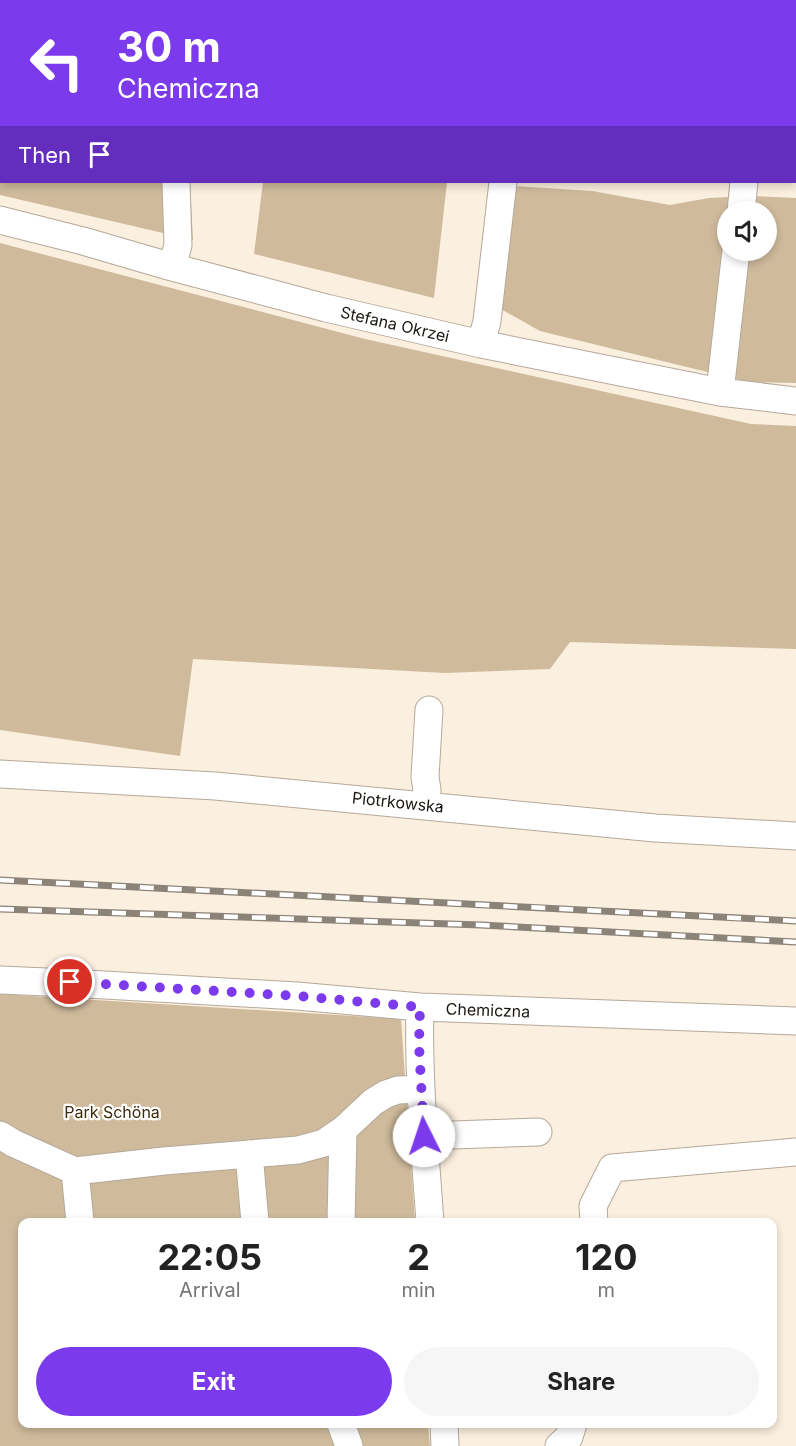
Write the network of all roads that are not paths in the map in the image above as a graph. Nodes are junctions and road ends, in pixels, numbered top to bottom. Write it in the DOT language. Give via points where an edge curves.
graph roads {
  1 [pos="176,183"];
  2 [pos="503,183"];
  3 [pos="744,183"];
  4 [pos="742,201"];
  5 [pos="0,220"];
  6 [pos="735,261"];
  7 [pos="172,267"];
  8 [pos="482,344"];
  9 [pos="720,392"];
  10 [pos="796,401"];
  11 [pos="429,710"];
  12 [pos="0,774"];
  13 [pos="426,805"];
  14 [pos="796,836"];
  15 [pos="0,980"];
  16 [pos="420,1007"];
  17 [pos="796,1021"];
  18 [pos="421,1089"];
  19 [pos="343,1130"];
  20 [pos="538,1132"];
  21 [pos="0,1135"];
  22 [pos="424,1136"];
  23 [pos="796,1152"];
  24 [pos="249,1154"];
  25 [pos="75,1171"];
  26 [pos="80,1218"];
  27 [pos="255,1218"];
  28 [pos="341,1218"];
  29 [pos="430,1218"];
  30 [pos="594,1218"];
  31 [pos="342,1428"];
  32 [pos="444,1428"];
  33 [pos="572,1428"];
  34 [pos="349,1446"];
  35 [pos="445,1446"];
  36 [pos="559,1446"];
  1 -- 7 [label="street" via="178,245"];
  2 -- 8 [label="street"];
  3 -- 4 [label="street"];
  5 -- 7 [label="street, Stefana Okrzei"];
  6 -- 9 [label="street"];
  7 -- 8 [label="street, Stefana Okrzei"];
  8 -- 9 [label="street, Stefana Okrzei"];
  9 -- 10 [label="street, Stefana Okrzei"];
  11 -- 13 [label="street"];
  12 -- 13 [label="street, Piotrkowska" via="215,786"];
  13 -- 14 [label="street, Piotrkowska" via="655,828"];
  15 -- 16 [label="street, Chemiczna" via="297,996"];
  16 -- 17 [label="street, Chemiczna"];
  16 -- 18 [label="street"];
  18 -- 19 [label="street" via="386,1094"];
  18 -- 22 [label="street"];
  19 -- 24 [label="street" via="324,1143 298,1150"];
  19 -- 28 [label="street"];
  20 -- 22 [label="street"];
  21 -- 25 [label="street"];
  22 -- 29 [label="street"];
  23 -- 30 [label="street" via="612,1168 593,1206"];
  24 -- 25 [label="street"];
  24 -- 27 [label="street"];
  25 -- 26 [label="street"];
  31 -- 34 [label="street"];
  32 -- 35 [label="street"];
  33 -- 36 [label="street"];
}
